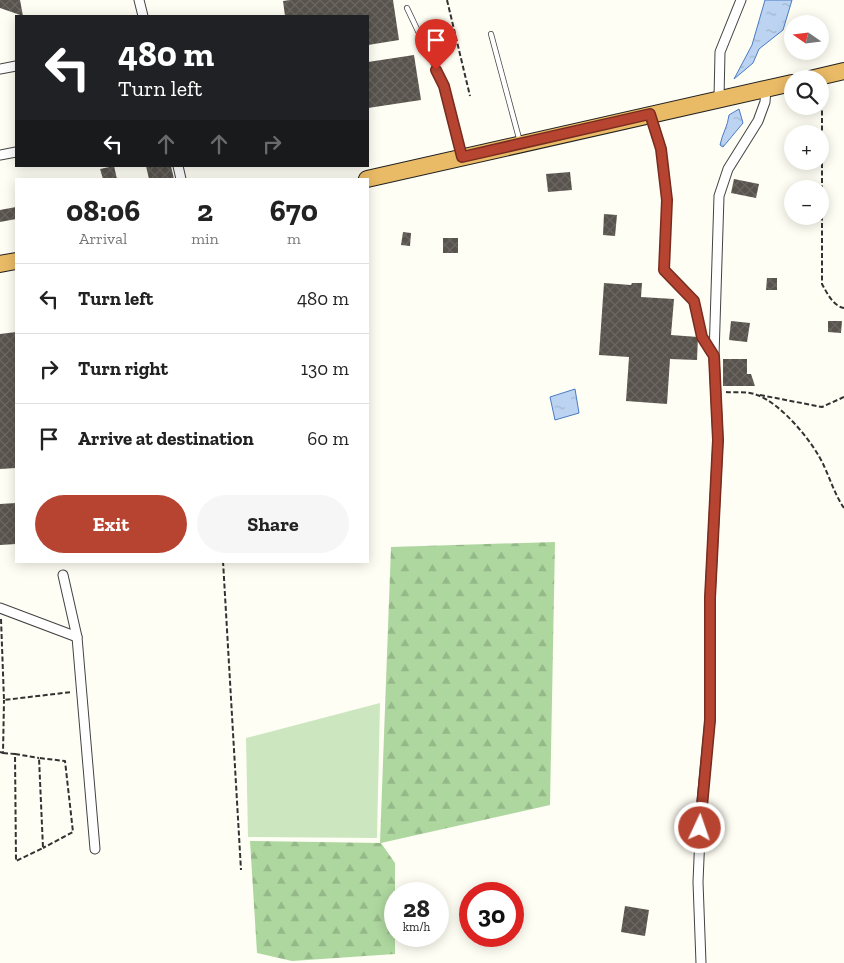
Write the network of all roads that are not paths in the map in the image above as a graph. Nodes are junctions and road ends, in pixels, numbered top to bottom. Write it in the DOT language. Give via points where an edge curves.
graph roads {
  1 [pos="139,0"];
  2 [pos="742,0"];
  3 [pos="407,8"];
  4 [pos="143,15"];
  5 [pos="491,34"];
  6 [pos="15,66"];
  7 [pos="0,69"];
  8 [pos="844,71"];
  9 [pos="829,74"];
  10 [pos="784,85"];
  11 [pos="766,88"];
  12 [pos="719,98"];
  13 [pos="650,114"];
  14 [pos="520,144"];
  15 [pos="15,152"];
  16 [pos="0,155"];
  17 [pos="462,157"];
  18 [pos="369,179"];
  19 [pos="15,261"];
  20 [pos="0,264"];
  21 [pos="714,356"];
  22 [pos="63,575"];
  23 [pos="0,608"];
  24 [pos="77,637"];
  25 [pos="95,849"];
  26 [pos="701,963"];
  1 -- 4 [label="street"];
  2 -- 12 [label="street" via="720,52"];
  3 -- 17 [label="lane" via="444,86"];
  5 -- 14 [label="lane"];
  6 -- 7 [label="street"];
  8 -- 9 [label="highway"];
  10 -- 11 [label="highway"];
  11 -- 12 [label="highway"];
  11 -- 21 [label="street" via="758,121 728,169 719,196"];
  12 -- 13 [label="highway"];
  13 -- 14 [label="highway"];
  13 -- 21 [label="lane" via="661,149 667,200 664,270 694,301 702,337"];
  14 -- 17 [label="highway"];
  15 -- 16 [label="street"];
  17 -- 18 [label="highway"];
  19 -- 20 [label="highway"];
  21 -- 26 [label="street" via="718,440 710,598 710,720 700,811"];
  22 -- 24 [label="street"];
  23 -- 24 [label="street"];
  24 -- 25 [label="street"];
}
